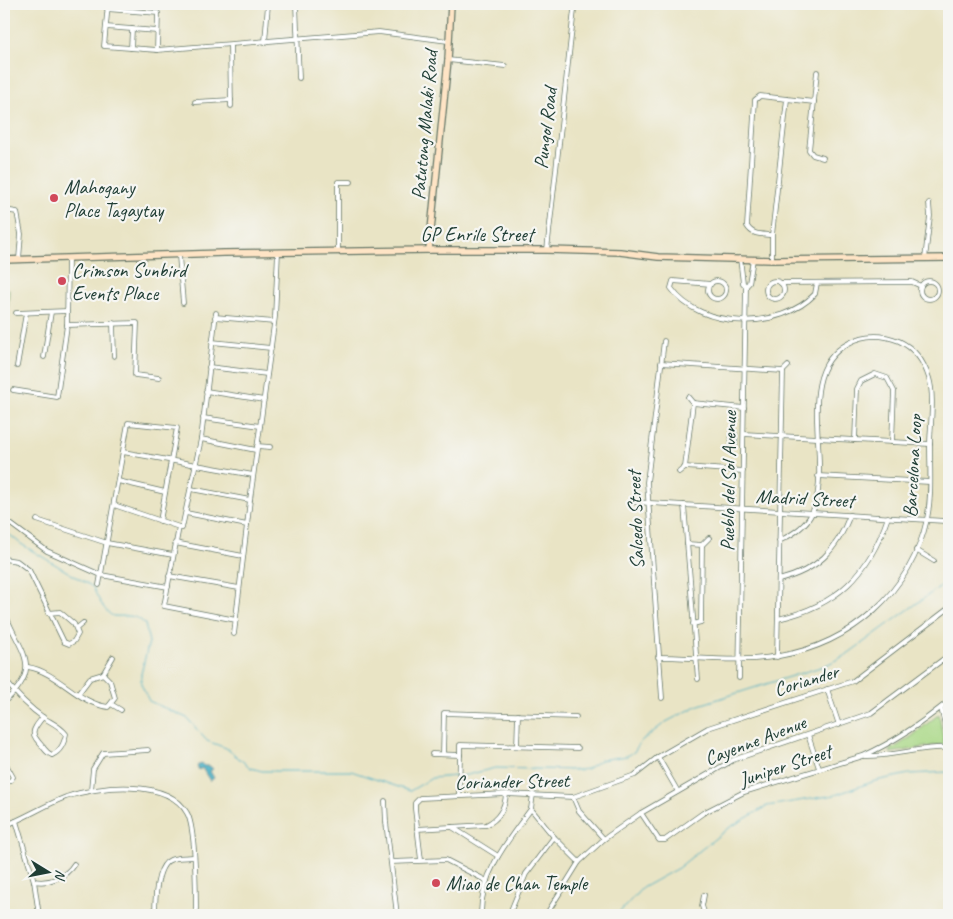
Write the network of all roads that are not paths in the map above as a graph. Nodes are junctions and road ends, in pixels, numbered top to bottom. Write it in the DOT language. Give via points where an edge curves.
graph roads {
  1 [pos="130,4"];
  2 [pos="268,4"];
  3 [pos="296,4"];
  4 [pos="451,4"];
  5 [pos="108,6"];
  6 [pos="130,10"];
  7 [pos="574,10"];
  8 [pos="106,27"];
  9 [pos="132,29"];
  10 [pos="157,31"];
  11 [pos="299,39"];
  12 [pos="448,41"];
  13 [pos="265,42"];
  14 [pos="230,45"];
  15 [pos="131,48"];
  16 [pos="157,50"];
  17 [pos="448,60"];
  18 [pos="504,66"];
  19 [pos="817,72"];
  20 [pos="299,78"];
  21 [pos="787,99"];
  22 [pos="231,100"];
  23 [pos="195,102"];
  24 [pos="814,102"];
  25 [pos="231,106"];
  26 [pos="823,158"];
  27 [pos="351,182"];
  28 [pos="929,203"];
  29 [pos="4,210"];
  30 [pos="772,235"];
  31 [pos="429,250"];
  32 [pos="547,250"];
  33 [pos="278,252"];
  34 [pos="338,252"];
  35 [pos="179,256"];
  36 [pos="68,258"];
  37 [pos="740,258"];
  38 [pos="949,258"];
  39 [pos="19,259"];
  40 [pos="753,259"];
  41 [pos="925,259"];
  42 [pos="4,260"];
  43 [pos="772,260"];
  44 [pos="817,283"];
  45 [pos="711,284"];
  46 [pos="781,284"];
  47 [pos="746,286"];
  48 [pos="921,286"];
  49 [pos="183,304"];
  50 [pos="66,311"];
  51 [pos="51,312"];
  52 [pos="16,313"];
  53 [pos="26,313"];
  54 [pos="274,322"];
  55 [pos="746,322"];
  56 [pos="114,323"];
  57 [pos="67,325"];
  58 [pos="664,341"];
  59 [pos="212,342"];
  60 [pos="271,348"];
  61 [pos="114,356"];
  62 [pos="44,358"];
  63 [pos="661,363"];
  64 [pos="17,366"];
  65 [pos="788,366"];
  66 [pos="209,367"];
  67 [pos="745,369"];
  68 [pos="783,371"];
  69 [pos="267,374"];
  70 [pos="159,378"];
  71 [pos="13,390"];
  72 [pos="206,391"];
  73 [pos="688,397"];
  74 [pos="264,400"];
  75 [pos="693,403"];
  76 [pos="744,408"];
  77 [pos="203,418"];
  78 [pos="260,426"];
  79 [pos="744,434"];
  80 [pos="781,436"];
  81 [pos="818,438"];
  82 [pos="201,439"];
  83 [pos="855,440"];
  84 [pos="892,442"];
  85 [pos="930,444"];
  86 [pos="270,447"];
  87 [pos="257,448"];
  88 [pos="123,452"];
  89 [pos="171,460"];
  90 [pos="196,464"];
  91 [pos="685,467"];
  92 [pos="743,471"];
  93 [pos="679,472"];
  94 [pos="253,475"];
  95 [pos="818,476"];
  96 [pos="118,481"];
  97 [pos="930,482"];
  98 [pos="190,489"];
  99 [pos="165,492"];
  100 [pos="250,500"];
  101 [pos="634,502"];
  102 [pos="647,503"];
  103 [pos="114,505"];
  104 [pos="684,505"];
  105 [pos="742,509"];
  106 [pos="780,511"];
  107 [pos="812,513"];
  108 [pos="186,514"];
  109 [pos="850,515"];
  110 [pos="888,517"];
  111 [pos="4,519"];
  112 [pos="37,520"];
  113 [pos="927,520"];
  114 [pos="160,521"];
  115 [pos="945,521"];
  116 [pos="247,525"];
  117 [pos="179,527"];
  118 [pos="708,538"];
  119 [pos="779,542"];
  120 [pos="176,543"];
  121 [pos="107,544"];
  122 [pos="687,544"];
  123 [pos="702,545"];
  124 [pos="916,550"];
  125 [pos="173,555"];
  126 [pos="243,556"];
  127 [pos="4,559"];
  128 [pos="934,561"];
  129 [pos="101,575"];
  130 [pos="170,576"];
  131 [pos="778,580"];
  132 [pos="99,585"];
  133 [pos="168,587"];
  134 [pos="240,588"];
  135 [pos="949,608"];
  136 [pos="4,611"];
  137 [pos="48,613"];
  138 [pos="778,619"];
  139 [pos="236,620"];
  140 [pos="83,623"];
  141 [pos="693,624"];
  142 [pos="77,628"];
  143 [pos="234,634"];
  144 [pos="113,657"];
  145 [pos="658,657"];
  146 [pos="696,657"];
  147 [pos="777,657"];
  148 [pos="948,658"];
  149 [pos="740,659"];
  150 [pos="28,667"];
  151 [pos="103,674"];
  152 [pos="739,678"];
  153 [pos="4,679"];
  154 [pos="698,679"];
  155 [pos="827,689"];
  156 [pos="14,692"];
  157 [pos="78,694"];
  158 [pos="662,698"];
  159 [pos="949,701"];
  160 [pos="4,702"];
  161 [pos="112,704"];
  162 [pos="941,708"];
  163 [pos="121,710"];
  164 [pos="518,715"];
  165 [pos="43,717"];
  166 [pos="576,717"];
  167 [pos="839,725"];
  168 [pos="808,735"];
  169 [pos="949,741"];
  170 [pos="517,746"];
  171 [pos="100,748"];
  172 [pos="578,748"];
  173 [pos="949,748"];
  174 [pos="148,750"];
  175 [pos="103,753"];
  176 [pos="432,754"];
  177 [pos="443,754"];
  178 [pos="460,755"];
  179 [pos="863,756"];
  180 [pos="658,757"];
  181 [pos="4,761"];
  182 [pos="819,768"];
  183 [pos="4,783"];
  184 [pos="91,790"];
  185 [pos="677,790"];
  186 [pos="506,794"];
  187 [pos="532,794"];
  188 [pos="459,796"];
  189 [pos="573,797"];
  190 [pos="385,801"];
  191 [pos="532,808"];
  192 [pos="641,813"];
  193 [pos="16,821"];
  194 [pos="4,826"];
  195 [pos="452,826"];
  196 [pos="418,829"];
  197 [pos="554,837"];
  198 [pos="604,839"];
  199 [pos="498,856"];
  200 [pos="193,857"];
  201 [pos="421,860"];
  202 [pos="391,862"];
  203 [pos="579,862"];
  204 [pos="74,864"];
  205 [pos="34,881"];
  206 [pos="487,881"];
  207 [pos="704,895"];
  208 [pos="481,914"];
  209 [pos="38,915"];
  210 [pos="155,915"];
  211 [pos="196,915"];
  212 [pos="397,915"];
  213 [pos="498,915"];
  214 [pos="509,915"];
  215 [pos="546,915"];
  216 [pos="705,915"];
  1 -- 6 [label="street"];
  2 -- 13 [label="street"];
  3 -- 11 [label="street"];
  4 -- 12 [label="street, Patutong Malaki Road"];
  5 -- 6 [label="street"];
  5 -- 8 [label="street"];
  6 -- 10 [label="street" via="158,13"];
  7 -- 32 [label="street, Pungol Road"];
  8 -- 9 [label="street"];
  8 -- 15 [label="street" via="104,46"];
  9 -- 10 [label="street"];
  9 -- 15 [label="street"];
  10 -- 16 [label="street"];
  11 -- 12 [label="street" via="379,32"];
  11 -- 13 [label="street"];
  11 -- 20 [label="street"];
  12 -- 17 [label="street, Patutong Malaki Road"];
  13 -- 14 [label="street"];
  14 -- 16 [label="street"];
  14 -- 22 [label="street"];
  15 -- 16 [label="street"];
  17 -- 18 [label="street"];
  17 -- 31 [label="street, Patutong Malaki Road"];
  19 -- 24 [label="street"];
  21 -- 24 [label="street"];
  21 -- 30 [label="street"];
  21 -- 30 [label="street" via="760,96 755,100 748,226 756,234"];
  22 -- 23 [label="street"];
  22 -- 25 [label="street"];
  24 -- 26 [label="street" via="809,150"];
  27 -- 34 [label="street" via="338,182"];
  28 -- 41 [label="street"];
  29 -- 39 [label="street" via="18,212 21,234"];
  30 -- 43 [label="street"];
  31 -- 32 [label="street, GP Enrile Street"];
  31 -- 34 [label="street, GP Enrile Street"];
  32 -- 37 [label="street, GP Enrile Street"];
  33 -- 34 [label="street, GP Enrile Street"];
  33 -- 35 [label="street, GP Enrile Street"];
  33 -- 54 [label="street"];
  35 -- 36 [label="street, GP Enrile Street"];
  35 -- 49 [label="street"];
  36 -- 39 [label="street, GP Enrile Street"];
  36 -- 50 [label="street"];
  37 -- 40 [label="street, GP Enrile Street"];
  37 -- 47 [label="street, Pueblo del Sol Avenue"];
  38 -- 41 [label="street, GP Enrile Street"];
  39 -- 42 [label="street, GP Enrile Street"];
  40 -- 43 [label="street, GP Enrile Street"];
  40 -- 47 [label="street, Pueblo del Sol Avenue"];
  41 -- 43 [label="street, GP Enrile Street"];
  44 -- 46 [label="street"];
  44 -- 48 [label="street" via="912,282"];
  44 -- 55 [label="street" via="815,294 794,309 773,318"];
  45 -- 45 [label="street" via="710,296 716,299 723,297 726,291 723,284 717,281"];
  45 -- 55 [label="street" via="673,280 671,288 699,311"];
  46 -- 46 [label="street" via="775,281 768,283 768,295 780,296"];
  47 -- 55 [label="street, Pueblo del Sol Avenue"];
  48 -- 48 [label="street" via="924,298 937,294 937,287 932,282"];
  50 -- 51 [label="street"];
  50 -- 57 [label="street"];
  51 -- 53 [label="street"];
  51 -- 62 [label="street"];
  52 -- 53 [label="street"];
  53 -- 64 [label="street"];
  54 -- 59 [label="street" via="215,315"];
  54 -- 60 [label="street"];
  55 -- 67 [label="street, Pueblo del Sol Avenue"];
  56 -- 57 [label="street"];
  56 -- 61 [label="street"];
  56 -- 70 [label="street" via="137,323 135,375"];
  57 -- 71 [label="street" via="57,397"];
  58 -- 63 [label="street, Salcedo Street"];
  59 -- 60 [label="street"];
  59 -- 66 [label="street"];
  60 -- 69 [label="street"];
  63 -- 67 [label="street"];
  63 -- 102 [label="street, Salcedo Street"];
  65 -- 68 [label="street"];
  66 -- 69 [label="street"];
  66 -- 72 [label="street"];
  67 -- 68 [label="street"];
  67 -- 76 [label="street, Pueblo del Sol Avenue"];
  68 -- 80 [label="street"];
  69 -- 74 [label="street"];
  72 -- 74 [label="street"];
  72 -- 77 [label="street"];
  73 -- 75 [label="street"];
  74 -- 78 [label="street"];
  75 -- 76 [label="street"];
  75 -- 91 [label="street"];
  76 -- 79 [label="street, Pueblo del Sol Avenue"];
  77 -- 78 [label="street"];
  77 -- 82 [label="street"];
  78 -- 87 [label="street"];
  79 -- 80 [label="street"];
  79 -- 92 [label="street, Pueblo del Sol Avenue"];
  80 -- 81 [label="street"];
  80 -- 106 [label="street"];
  81 -- 83 [label="street"];
  81 -- 85 [label="street, Barcelona Loop" via="818,388 822,372 842,346 857,338 872,336 903,343 925,366 931,383"];
  81 -- 95 [label="street, Barcelona Loop"];
  82 -- 87 [label="street"];
  82 -- 90 [label="street"];
  83 -- 84 [label="street"];
  83 -- 84 [label="street" via="857,389 861,381 875,374 887,378 894,391"];
  84 -- 85 [label="street"];
  85 -- 97 [label="street, Barcelona Loop"];
  86 -- 87 [label="street"];
  87 -- 94 [label="street"];
  88 -- 89 [label="street"];
  88 -- 89 [label="street" via="128,423 177,428"];
  88 -- 96 [label="street"];
  89 -- 90 [label="street"];
  89 -- 99 [label="street"];
  90 -- 94 [label="street"];
  90 -- 98 [label="street"];
  91 -- 92 [label="street"];
  91 -- 93 [label="street"];
  92 -- 105 [label="street, Pueblo del Sol Avenue"];
  94 -- 100 [label="street"];
  95 -- 97 [label="street"];
  95 -- 107 [label="street, Barcelona Loop"];
  96 -- 99 [label="street"];
  96 -- 103 [label="street"];
  97 -- 113 [label="street, Barcelona Loop"];
  98 -- 100 [label="street"];
  98 -- 108 [label="street"];
  99 -- 114 [label="street"];
  100 -- 116 [label="street"];
  101 -- 102 [label="street, Madrid Street"];
  102 -- 104 [label="street, Madrid Street"];
  102 -- 145 [label="street, Salcedo Street"];
  103 -- 114 [label="street"];
  103 -- 121 [label="street"];
  104 -- 105 [label="street, Madrid Street"];
  104 -- 122 [label="street"];
  105 -- 106 [label="street, Madrid Street"];
  105 -- 149 [label="street, Pueblo del Sol Avenue"];
  106 -- 107 [label="street, Madrid Street"];
  106 -- 119 [label="street"];
  107 -- 109 [label="street, Madrid Street"];
  107 -- 119 [label="street" via="802,526"];
  108 -- 116 [label="street"];
  108 -- 117 [label="street" via="182,528"];
  109 -- 110 [label="street, Madrid Street"];
  109 -- 131 [label="street" via="832,550 816,565 797,576"];
  110 -- 113 [label="street, Madrid Street"];
  110 -- 138 [label="street" via="871,557 840,592 820,605"];
  111 -- 129 [label="street" via="47,551"];
  112 -- 121 [label="street"];
  113 -- 115 [label="street, Madrid Street"];
  113 -- 124 [label="street, Barcelona Loop"];
  114 -- 117 [label="street"];
  116 -- 126 [label="street"];
  117 -- 120 [label="street"];
  118 -- 123 [label="street"];
  119 -- 131 [label="street"];
  120 -- 125 [label="street"];
  120 -- 126 [label="street"];
  121 -- 125 [label="street"];
  121 -- 129 [label="street"];
  122 -- 123 [label="street"];
  122 -- 141 [label="street"];
  123 -- 141 [label="street" via="701,622"];
  124 -- 128 [label="street"];
  124 -- 147 [label="street, Barcelona Loop" via="900,581 860,624 805,651"];
  125 -- 130 [label="street"];
  126 -- 134 [label="street"];
  127 -- 137 [label="street" via="17,560 29,570"];
  129 -- 132 [label="street"];
  129 -- 133 [label="street"];
  130 -- 133 [label="street"];
  130 -- 134 [label="street"];
  131 -- 138 [label="street"];
  133 -- 139 [label="street" via="164,606"];
  134 -- 139 [label="street"];
  135 -- 155 [label="street, Coriander" via="862,675 842,686"];
  136 -- 150 [label="street"];
  137 -- 142 [label="street" via="60,612"];
  137 -- 142 [label="street" via="64,642 74,641"];
  138 -- 147 [label="street"];
  139 -- 143 [label="street"];
  140 -- 142 [label="street"];
  141 -- 146 [label="street"];
  144 -- 151 [label="street"];
  145 -- 146 [label="street, Barcelona Loop"];
  145 -- 158 [label="street, Salcedo Street"];
  146 -- 149 [label="street, Barcelona Loop"];
  146 -- 154 [label="street"];
  147 -- 149 [label="street, Barcelona Loop"];
  148 -- 167 [label="street, Cayenne Avenue" via="883,706"];
  149 -- 152 [label="street, Pueblo del Sol Avenue"];
  150 -- 156 [label="street"];
  150 -- 157 [label="street"];
  151 -- 157 [label="street" via="90,678"];
  151 -- 161 [label="street" via="114,689"];
  153 -- 156 [label="street"];
  155 -- 167 [label="street"];
  155 -- 180 [label="street, Coriander" via="708,728"];
  156 -- 160 [label="street"];
  156 -- 165 [label="street"];
  157 -- 161 [label="street" via="86,701 102,706"];
  159 -- 162 [label="street, Juniper Street"];
  161 -- 163 [label="street"];
  162 -- 169 [label="street"];
  162 -- 179 [label="street, Juniper Street" via="890,743"];
  164 -- 166 [label="street"];
  164 -- 170 [label="street"];
  164 -- 177 [label="street" via="444,713"];
  165 -- 165 [label="street" via="66,734 64,743 52,757 32,733"];
  167 -- 168 [label="street, Cayenne Avenue"];
  168 -- 182 [label="street"];
  168 -- 185 [label="street, Cayenne Avenue" via="733,760"];
  170 -- 172 [label="street"];
  170 -- 178 [label="street" via="460,745"];
  171 -- 175 [label="street"];
  173 -- 179 [label="street" via="894,756"];
  174 -- 175 [label="street"];
  175 -- 184 [label="street" via="93,769"];
  176 -- 177 [label="street"];
  177 -- 178 [label="street"];
  178 -- 188 [label="street"];
  179 -- 182 [label="street, Juniper Street"];
  180 -- 185 [label="street"];
  180 -- 189 [label="street, Coriander Street" via="635,776"];
  181 -- 183 [label="street" via="14,777"];
  182 -- 192 [label="street, Juniper Street" via="744,792 703,813 662,841"];
  184 -- 193 [label="street" via="65,797"];
  184 -- 200 [label="street" via="127,788 153,791 179,802 193,828"];
  185 -- 192 [label="street, Cayenne Avenue"];
  186 -- 187 [label="street, Coriander Street"];
  186 -- 188 [label="street, Coriander Street"];
  186 -- 195 [label="street" via="502,811 490,823"];
  187 -- 189 [label="street, Coriander Street"];
  187 -- 191 [label="street"];
  188 -- 196 [label="street, Coriander Street" via="417,800"];
  189 -- 198 [label="street" via="579,811"];
  190 -- 202 [label="street"];
  191 -- 197 [label="street"];
  191 -- 199 [label="street"];
  192 -- 198 [label="street, Cayenne Avenue"];
  193 -- 194 [label="street"];
  193 -- 205 [label="street"];
  195 -- 196 [label="street"];
  195 -- 199 [label="street"];
  196 -- 201 [label="street"];
  197 -- 203 [label="street"];
  197 -- 214 [label="street" via="526,874"];
  198 -- 203 [label="street, Cayenne Avenue"];
  199 -- 206 [label="street"];
  200 -- 210 [label="street" via="172,859 164,864"];
  200 -- 211 [label="street"];
  201 -- 202 [label="street"];
  201 -- 206 [label="street" via="446,860"];
  202 -- 212 [label="street"];
  203 -- 215 [label="street, Cayenne Avenue"];
  204 -- 205 [label="street" via="69,872 53,880"];
  205 -- 209 [label="street"];
  206 -- 208 [label="street" via="480,902"];
  207 -- 216 [label="street" via="702,906"];
  208 -- 213 [label="street"];
}
